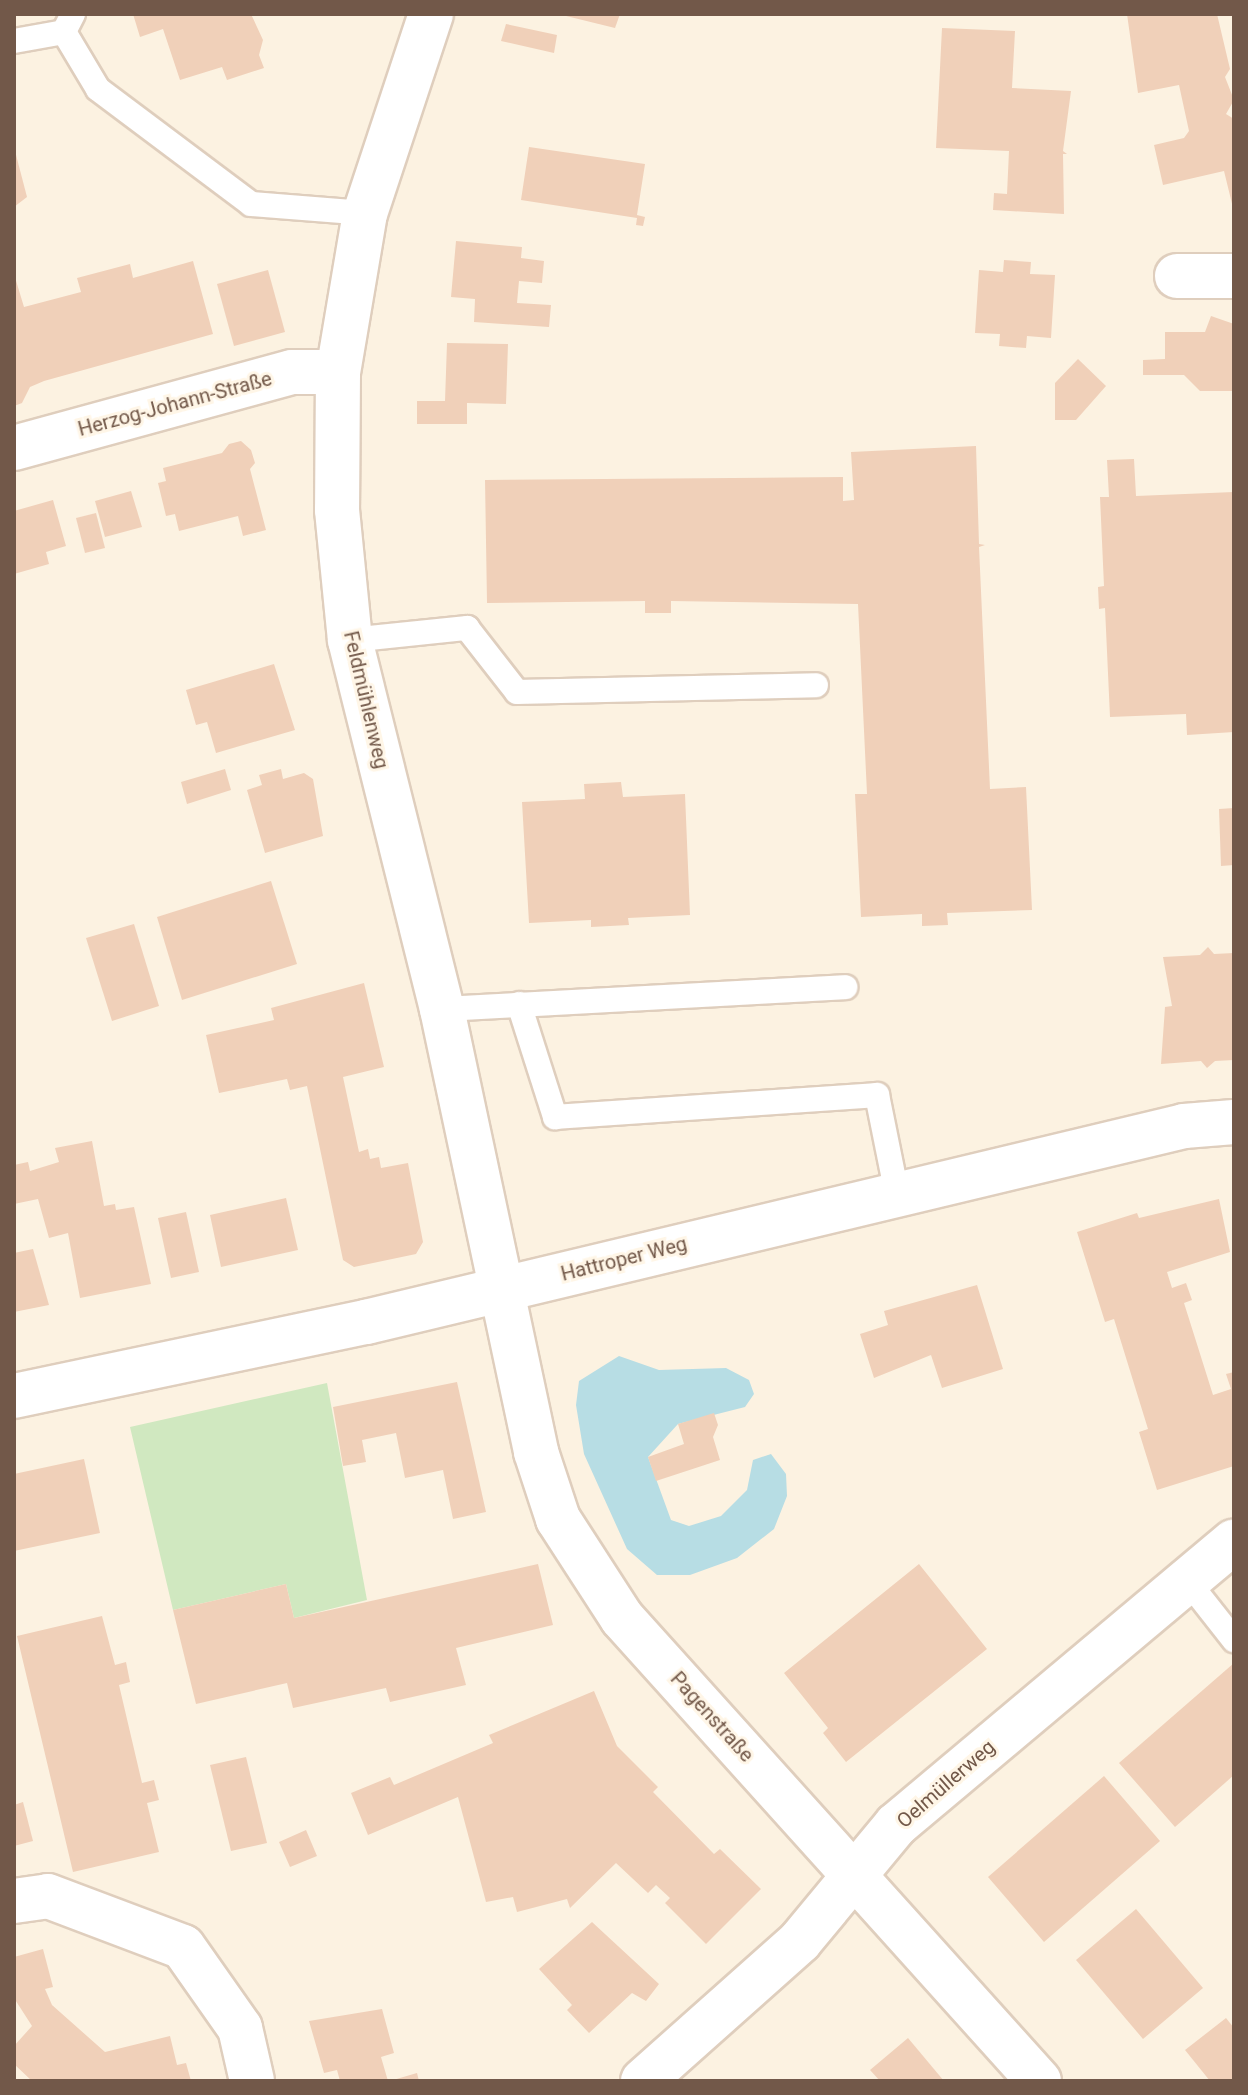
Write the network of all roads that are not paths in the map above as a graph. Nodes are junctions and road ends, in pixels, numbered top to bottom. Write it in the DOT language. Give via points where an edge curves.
graph roads {
  1 [pos="431,14"];
  2 [pos="68,23"];
  3 [pos="14,41"];
  4 [pos="365,213"];
  5 [pos="1177,276"];
  6 [pos="1234,276"];
  7 [pos="338,372"];
  8 [pos="14,448"];
  9 [pos="350,640"];
  10 [pos="816,685"];
  11 [pos="845,987"];
  12 [pos="519,1004"];
  13 [pos="442,1009"];
  14 [pos="1234,1122"];
  15 [pos="897,1194"];
  16 [pos="499,1290"];
  17 [pos="14,1396"];
  18 [pos="1234,1541"];
  19 [pos="1186,1579"];
  20 [pos="1234,1640"];
  21 [pos="855,1877"];
  22 [pos="14,1901"];
  23 [pos="252,2081"];
  24 [pos="643,2081"];
  25 [pos="1039,2081"];
  1 -- 4 [label="street, Feldmühlenweg"];
  2 -- 3 [label="lane"];
  2 -- 4 [label="lane" via="98,89 251,204"];
  4 -- 7 [label="street, Feldmühlenweg"];
  5 -- 6 [label="street"];
  7 -- 8 [label="street, Herzog-Johann-Straße" via="292,372"];
  7 -- 9 [label="street, Feldmühlenweg" via="337,510"];
  9 -- 10 [label="lane" via="467,628 517,692"];
  9 -- 13 [label="street, Feldmühlenweg"];
  11 -- 12 [label="lane"];
  12 -- 13 [label="lane"];
  12 -- 15 [label="lane" via="555,1117 877,1095"];
  13 -- 16 [label="street, Feldmühlenweg"];
  14 -- 15 [label="street, Hattroper Weg" via="1184,1126"];
  15 -- 16 [label="street, Hattroper Weg"];
  16 -- 17 [label="street, Hattroper Weg"];
  16 -- 21 [label="street, Pagenstraße" via="533,1439 558,1519 622,1618"];
  18 -- 19 [label="street, Oelmüllerweg"];
  19 -- 20 [label="lane"];
  19 -- 21 [label="street, Oelmüllerweg" via="896,1825"];
  21 -- 24 [label="street, Oelmüllerweg" via="800,1941"];
  21 -- 25 [label="street, Pagenstraße"];
  22 -- 23 [label="street" via="48,1896 183,1947 240,2028"];
}
